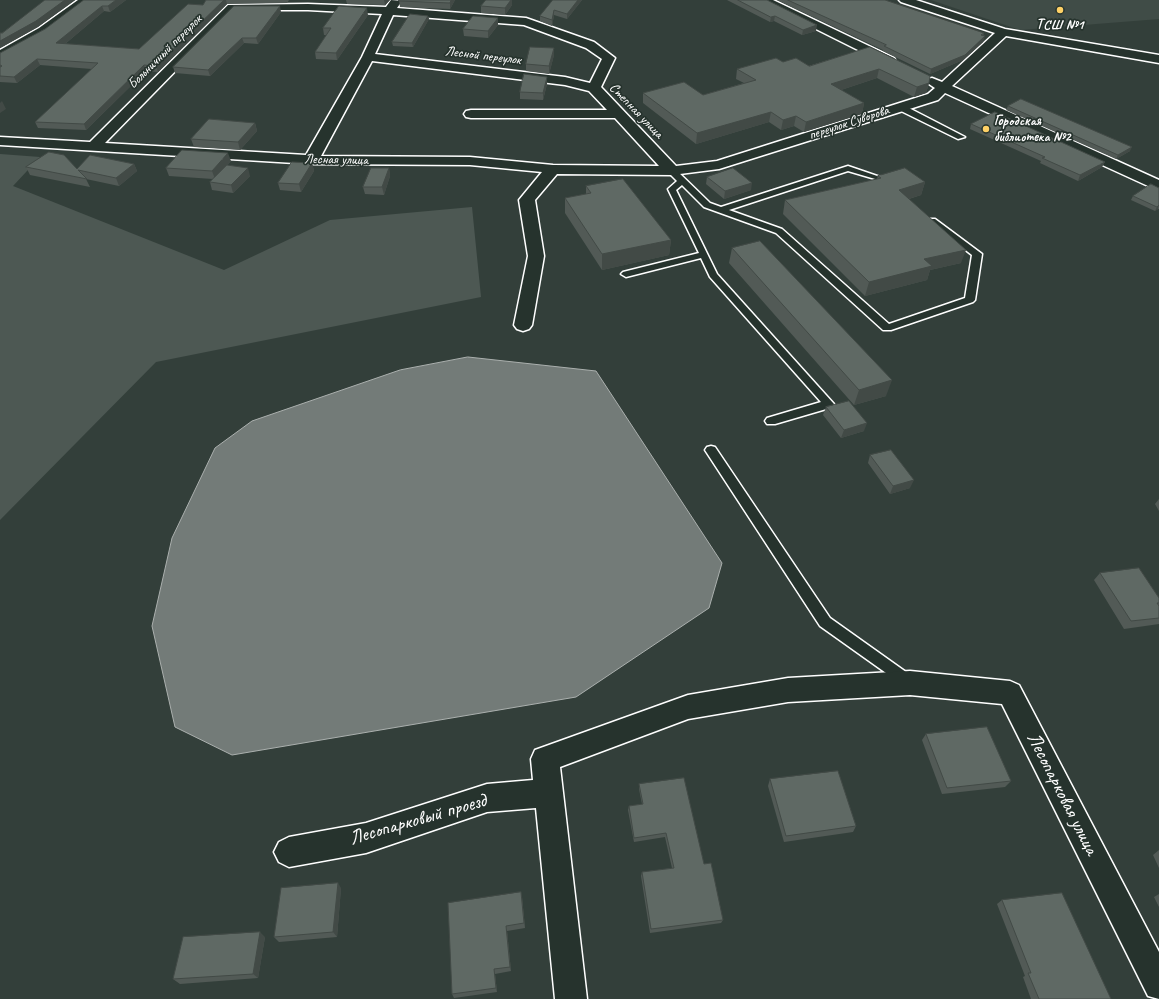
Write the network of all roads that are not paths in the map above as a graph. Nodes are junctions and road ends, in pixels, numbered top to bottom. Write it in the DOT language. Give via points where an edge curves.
graph roads {
  1 [pos="85,0"];
  2 [pos="397,0"];
  3 [pos="764,0"];
  4 [pos="906,0"];
  5 [pos="389,11"];
  6 [pos="1003,32"];
  7 [pos="0,55"];
  8 [pos="368,58"];
  9 [pos="1159,59"];
  10 [pos="903,67"];
  11 [pos="924,78"];
  12 [pos="594,88"];
  13 [pos="944,88"];
  14 [pos="900,107"];
  15 [pos="471,114"];
  16 [pos="619,114"];
  17 [pos="961,137"];
  18 [pos="0,141"];
  19 [pos="94,146"];
  20 [pos="311,160"];
  21 [pos="553,169"];
  22 [pos="677,176"];
  23 [pos="882,179"];
  24 [pos="1159,186"];
  25 [pos="721,210"];
  26 [pos="928,218"];
  27 [pos="704,254"];
  28 [pos="626,274"];
  29 [pos="523,325"];
  30 [pos="771,421"];
  31 [pos="711,450"];
  32 [pos="910,682"];
  33 [pos="549,793"];
  34 [pos="289,852"];
  35 [pos="1159,985"];
  36 [pos="571,999"];
  1 -- 7 [label="street" via="43,31"];
  2 -- 5 [label="street"];
  3 -- 10 [label="street"];
  4 -- 6 [label="street"];
  5 -- 8 [label="street"];
  5 -- 12 [label="street, Степная улица" via="526,22 590,45 609,58"];
  5 -- 19 [label="street, Больничный переулок" via="308,7 232,8"];
  6 -- 9 [label="street"];
  6 -- 13 [label="street, переулок Суворова"];
  8 -- 12 [label="street, Лесной переулок" via="565,81"];
  8 -- 20 [label="street"];
  11 -- 13 [label="street"];
  12 -- 16 [label="street, Степная улица"];
  13 -- 14 [label="street, переулок Суворова" via="933,96"];
  13 -- 24 [label="street"];
  14 -- 17 [label="lane"];
  14 -- 22 [label="street, переулок Суворова"];
  15 -- 16 [label="street"];
  16 -- 22 [label="street, Степная улица"];
  18 -- 19 [label="street, Лесная улица"];
  19 -- 20 [label="street, Лесная улица"];
  20 -- 21 [label="street, Лесная улица" via="470,161"];
  21 -- 22 [label="street, Лесная улица"];
  21 -- 29 [label="street" via="527,200 536,256"];
  22 -- 25 [label="lane" via="707,205"];
  22 -- 27 [label="lane" via="672,189"];
  23 -- 25 [label="lane" via="848,168"];
  25 -- 26 [label="lane" via="779,231 887,328 970,300 977,254"];
  27 -- 28 [label="lane"];
  27 -- 30 [label="lane" via="714,275 829,404"];
  31 -- 32 [label="lane" via="825,622"];
  32 -- 33 [label="street" via="788,690 688,707 545,759"];
  32 -- 35 [label="street, Лесопарковая улица" via="1010,693"];
  33 -- 34 [label="street, Лесопарковый проезд" via="487,798 366,838"];
  33 -- 36 [label="street"];
}
